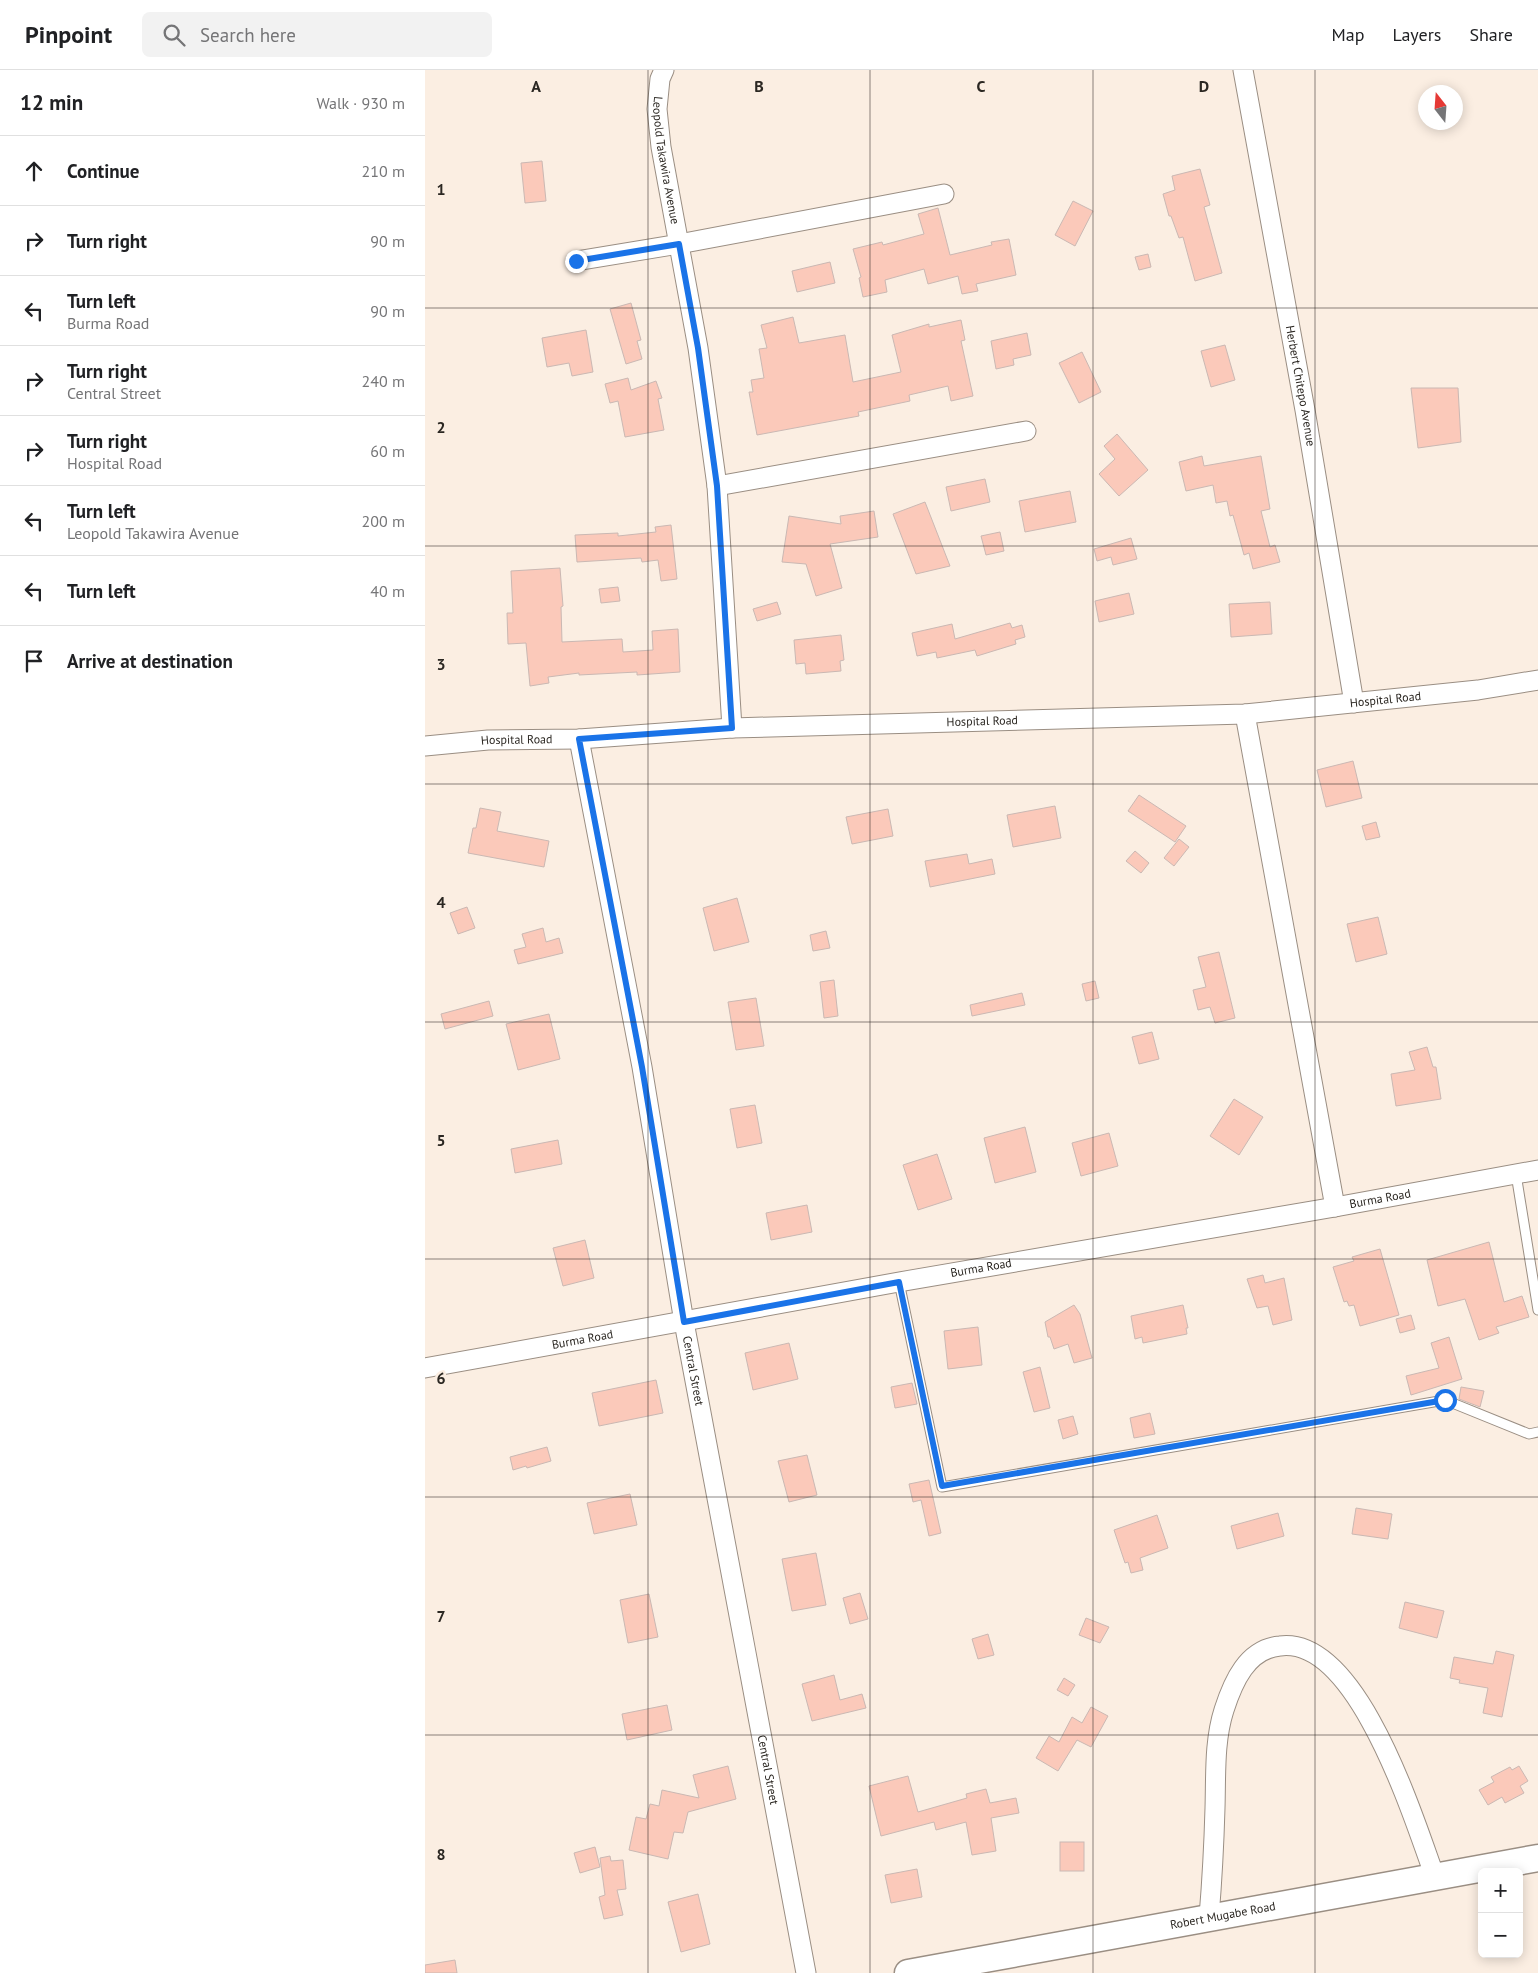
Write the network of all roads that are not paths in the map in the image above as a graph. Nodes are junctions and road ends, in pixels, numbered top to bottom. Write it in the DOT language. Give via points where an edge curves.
graph roads {
  1 [pos="665,70"];
  2 [pos="1243,70"];
  3 [pos="944,194"];
  4 [pos="679,244"];
  5 [pos="576,261"];
  6 [pos="1026,430"];
  7 [pos="717,486"];
  8 [pos="1538,680"];
  9 [pos="1354,703"];
  10 [pos="1245,714"];
  11 [pos="732,728"];
  12 [pos="579,739"];
  13 [pos="425,746"];
  14 [pos="1538,1170"];
  15 [pos="1515,1174"];
  16 [pos="1335,1207"];
  17 [pos="899,1282"];
  18 [pos="1538,1310"];
  19 [pos="684,1322"];
  20 [pos="425,1368"];
  21 [pos="1538,1432"];
  22 [pos="1538,1858"];
  23 [pos="1435,1878"];
  24 [pos="1209,1917"];
  25 [pos="806,1973"];
  26 [pos="908,1973"];
  1 -- 4 [label="street, Leopold Takawira Avenue" via="660,79 657,109"];
  2 -- 9 [label="street, Herbert Chitepo Avenue"];
  3 -- 4 [label="street"];
  4 -- 5 [label="street"];
  4 -- 7 [label="street, Leopold Takawira Avenue" via="698,348"];
  6 -- 7 [label="street"];
  7 -- 11 [label="street, Leopold Takawira Avenue"];
  8 -- 9 [label="street, Hospital Road" via="1479,690"];
  9 -- 10 [label="street, Hospital Road"];
  10 -- 11 [label="street, Hospital Road"];
  10 -- 16 [label="street"];
  11 -- 12 [label="street, Hospital Road"];
  12 -- 13 [label="street, Hospital Road" via="488,740"];
  12 -- 19 [label="street, Central Street" via="642,1067"];
  14 -- 15 [label="street, Burma Road"];
  15 -- 16 [label="street, Burma Road"];
  15 -- 18 [label="lane"];
  16 -- 17 [label="street, Burma Road"];
  17 -- 19 [label="street, Burma Road"];
  17 -- 21 [label="lane" via="942,1486 1445,1400 1529,1434"];
  19 -- 20 [label="street, Burma Road"];
  19 -- 25 [label="street, Central Street"];
  22 -- 23 [label="main road, Robert Mugabe Road"];
  23 -- 24 [label="main road, Robert Mugabe Road"];
  23 -- 24 [label="street" via="1400,1785 1364,1707 1345,1681 1323,1660 1291,1644 1273,1646 1249,1660 1234,1682 1223,1712 1216,1755"];
  24 -- 26 [label="main road, Robert Mugabe Road"];
}
